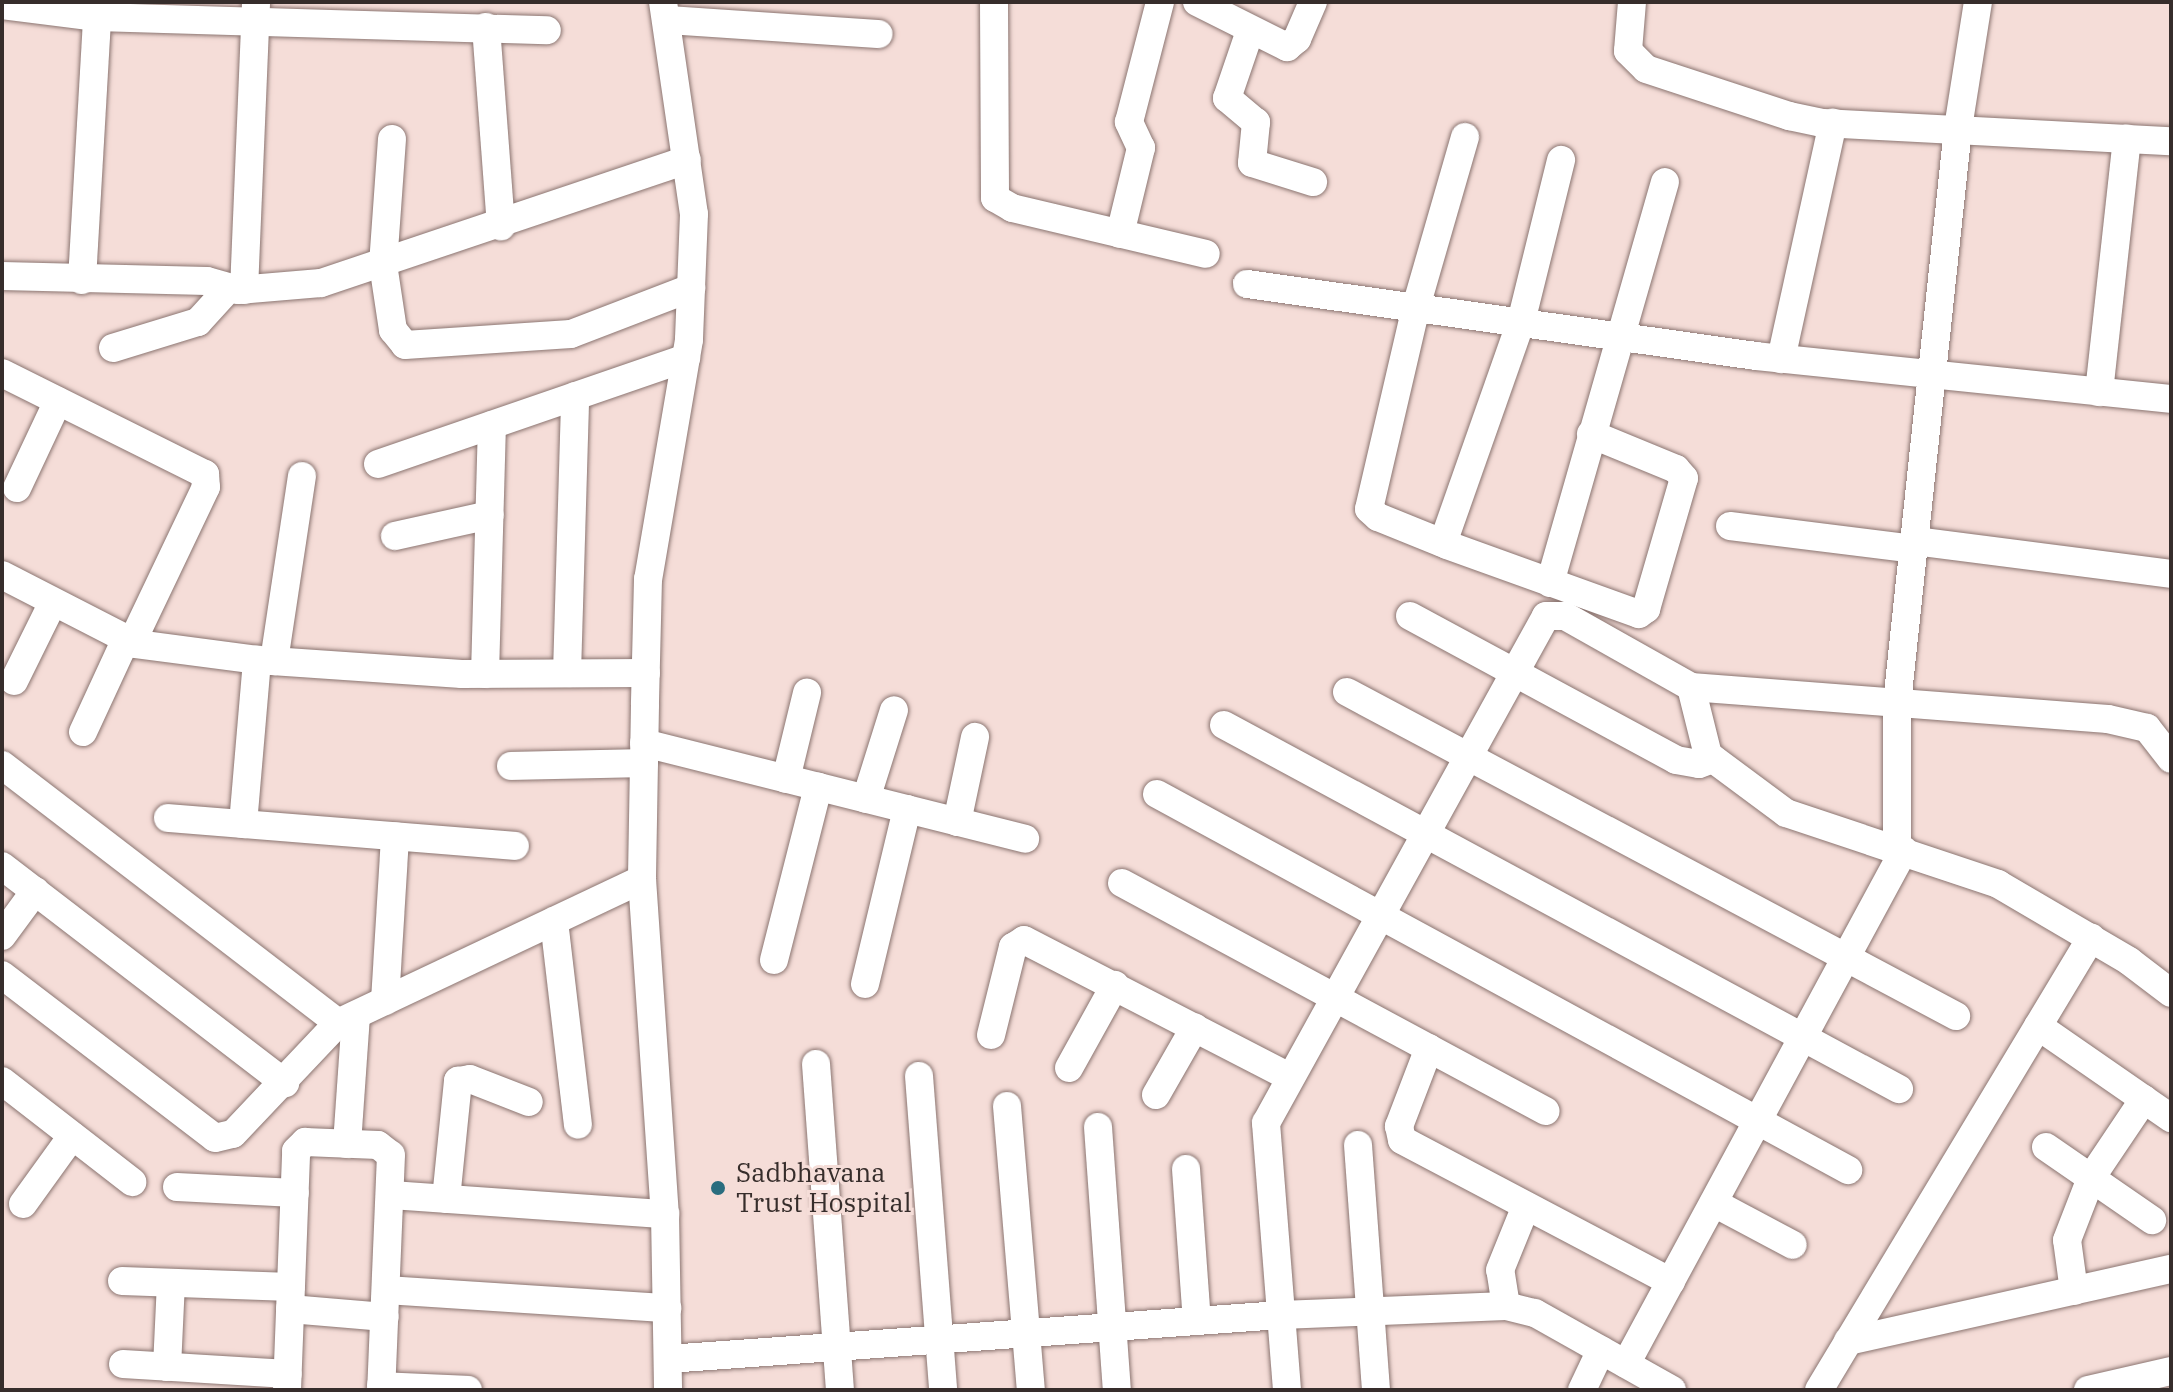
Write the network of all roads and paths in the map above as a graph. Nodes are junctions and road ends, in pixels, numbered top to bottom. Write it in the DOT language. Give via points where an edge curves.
graph roads {
  1 [pos="994,2"];
  2 [pos="1160,2"];
  3 [pos="1197,2"];
  4 [pos="1313,2"];
  5 [pos="1632,2"];
  6 [pos="1978,2"];
  7 [pos="2,5"];
  8 [pos="97,9"];
  9 [pos="256,10"];
  10 [pos="665,11"];
  11 [pos="486,27"];
  12 [pos="547,30"];
  13 [pos="1250,31"];
  14 [pos="879,34"];
  15 [pos="1833,123"];
  16 [pos="1958,128"];
  17 [pos="1465,137"];
  18 [pos="392,139"];
  19 [pos="2127,139"];
  20 [pos="2171,141"];
  21 [pos="687,160"];
  22 [pos="1561,160"];
  23 [pos="1313,182"];
  24 [pos="1665,182"];
  25 [pos="501,226"];
  26 [pos="1120,234"];
  27 [pos="1206,254"];
  28 [pos="383,264"];
  29 [pos="2,276"];
  30 [pos="82,280"];
  31 [pos="1247,284"];
  32 [pos="691,288"];
  33 [pos="236,289"];
  34 [pos="1416,307"];
  35 [pos="1521,322"];
  36 [pos="1618,336"];
  37 [pos="113,348"];
  38 [pos="686,358"];
  39 [pos="1781,359"];
  40 [pos="2,373"];
  41 [pos="1934,376"];
  42 [pos="2099,392"];
  43 [pos="575,396"];
  44 [pos="2171,399"];
  45 [pos="58,401"];
  46 [pos="492,425"];
  47 [pos="1591,434"];
  48 [pos="378,464"];
  49 [pos="302,476"];
  50 [pos="17,488"];
  51 [pos="490,515"];
  52 [pos="1730,526"];
  53 [pos="395,536"];
  54 [pos="1443,543"];
  55 [pos="1914,545"];
  56 [pos="2171,574"];
  57 [pos="2,575"];
  58 [pos="1550,583"];
  59 [pos="53,602"];
  60 [pos="1410,616"];
  61 [pos="129,640"];
  62 [pos="265,660"];
  63 [pos="567,673"];
  64 [pos="646,673"];
  65 [pos="1515,673"];
  66 [pos="485,674"];
  67 [pos="14,681"];
  68 [pos="1691,687"];
  69 [pos="1347,692"];
  70 [pos="807,693"];
  71 [pos="1897,703"];
  72 [pos="894,710"];
  73 [pos="1224,725"];
  74 [pos="83,732"];
  75 [pos="975,737"];
  76 [pos="644,753"];
  77 [pos="1468,756"];
  78 [pos="1713,759"];
  79 [pos="2171,759"];
  80 [pos="2,765"];
  81 [pos="511,766"];
  82 [pos="786,779"];
  83 [pos="818,787"];
  84 [pos="1157,794"];
  85 [pos="866,799"];
  86 [pos="907,809"];
  87 [pos="168,818"];
  88 [pos="957,822"];
  89 [pos="243,824"];
  90 [pos="395,836"];
  91 [pos="1423,837"];
  92 [pos="1025,839"];
  93 [pos="515,846"];
  94 [pos="1901,849"];
  95 [pos="2,866"];
  96 [pos="642,879"];
  97 [pos="1122,883"];
  98 [pos="35,891"];
  99 [pos="1378,917"];
  100 [pos="554,921"];
  101 [pos="2,936"];
  102 [pos="2091,938"];
  103 [pos="1847,956"];
  104 [pos="774,960"];
  105 [pos="2,975"];
  106 [pos="865,984"];
  107 [pos="1115,985"];
  108 [pos="2171,993"];
  109 [pos="1334,997"];
  110 [pos="385,1001"];
  111 [pos="1956,1016"];
  112 [pos="347,1019"];
  113 [pos="2038,1026"];
  114 [pos="1195,1027"];
  115 [pos="991,1035"];
  116 [pos="1804,1035"];
  117 [pos="1429,1048"];
  118 [pos="816,1064"];
  119 [pos="1069,1068"];
  120 [pos="919,1076"];
  121 [pos="1289,1077"];
  122 [pos="3,1083"];
  123 [pos="285,1083"];
  124 [pos="1899,1089"];
  125 [pos="1156,1095"];
  126 [pos="2144,1099"];
  127 [pos="529,1102"];
  128 [pos="1007,1106"];
  129 [pos="1545,1111"];
  130 [pos="1760,1118"];
  131 [pos="2171,1118"];
  132 [pos="578,1125"];
  133 [pos="1098,1127"];
  134 [pos="72,1136"];
  135 [pos="347,1144"];
  136 [pos="1358,1145"];
  137 [pos="2046,1147"];
  138 [pos="1186,1169"];
  139 [pos="1848,1170"];
  140 [pos="2091,1178"];
  141 [pos="132,1182"];
  142 [pos="177,1187"];
  143 [pos="295,1193"];
  144 [pos="391,1195"];
  145 [pos="446,1199"];
  146 [pos="1714,1203"];
  147 [pos="23,1204"];
  148 [pos="1526,1206"];
  149 [pos="665,1214"];
  150 [pos="2152,1220"];
  151 [pos="1793,1245"];
  152 [pos="2171,1269"];
  153 [pos="122,1281"];
  154 [pos="1671,1282"];
  155 [pos="171,1283"];
  156 [pos="2074,1291"];
  157 [pos="291,1298"];
  158 [pos="385,1303"];
  159 [pos="1506,1306"];
  160 [pos="667,1308"];
  161 [pos="1371,1312"];
  162 [pos="1281,1315"];
  163 [pos="1197,1321"];
  164 [pos="1113,1327"];
  165 [pos="1026,1333"];
  166 [pos="939,1339"];
  167 [pos="1848,1341"];
  168 [pos="837,1347"];
  169 [pos="1601,1350"];
  170 [pos="668,1359"];
  171 [pos="123,1364"];
  172 [pos="1626,1364"];
  173 [pos="167,1367"];
  174 [pos="2171,1371"];
  175 [pos="288,1382"];
  176 [pos="381,1388"];
  177 [pos="468,1390"];
  178 [pos="668,1390"];
  179 [pos="840,1390"];
  180 [pos="943,1390"];
  181 [pos="1031,1390"];
  182 [pos="1117,1390"];
  183 [pos="1287,1390"];
  184 [pos="1376,1390"];
  185 [pos="1582,1390"];
  186 [pos="1672,1390"];
  187 [pos="1819,1390"];
  188 [pos="2088,1390"];
  1 -- 26 [label="street" via="995,198 1012,208"];
  2 -- 26 [label="street" via="1129,122 1141,148"];
  3 -- 13 [label="street"];
  4 -- 13 [label="street" via="1297,39 1287,47"];
  5 -- 15 [label="street" via="1628,51 1646,69 1789,116"];
  6 -- 16 [label="street"];
  7 -- 8 [label="street"];
  8 -- 9 [label="street"];
  8 -- 30 [label="street"];
  9 -- 11 [label="street"];
  9 -- 33 [label="street"];
  10 -- 14 [label="street"];
  10 -- 21 [label="street"];
  11 -- 12 [label="street"];
  11 -- 25 [label="street"];
  13 -- 23 [label="street" via="1227,98 1256,122 1252,163"];
  15 -- 16 [label="street"];
  15 -- 39 [label="street"];
  16 -- 19 [label="street"];
  16 -- 41 [label="street"];
  17 -- 34 [label="street"];
  18 -- 28 [label="street"];
  19 -- 20 [label="street"];
  19 -- 42 [label="street"];
  21 -- 25 [label="street"];
  21 -- 32 [label="street" via="694,214"];
  22 -- 35 [label="street"];
  24 -- 36 [label="street"];
  25 -- 28 [label="street"];
  26 -- 27 [label="street"];
  28 -- 32 [label="street" via="393,330 397,340 416,349 571,334"];
  28 -- 33 [label="street" via="321,283"];
  29 -- 30 [label="street"];
  30 -- 33 [label="street" via="207,281"];
  31 -- 34 [label="street"];
  32 -- 38 [label="street"];
  33 -- 37 [label="street" via="198,322"];
  34 -- 35 [label="street"];
  34 -- 54 [label="street" via="1369,509"];
  35 -- 36 [label="street"];
  35 -- 54 [label="street"];
  36 -- 39 [label="street"];
  36 -- 47 [label="street"];
  38 -- 43 [label="street"];
  38 -- 64 [label="street" via="648,579"];
  39 -- 41 [label="street"];
  40 -- 45 [label="street"];
  41 -- 42 [label="street"];
  41 -- 55 [label="street"];
  42 -- 44 [label="street"];
  43 -- 46 [label="street"];
  43 -- 63 [label="street"];
  45 -- 50 [label="street"];
  45 -- 61 [label="street" via="205,474 206,487"];
  46 -- 48 [label="street"];
  46 -- 51 [label="street"];
  47 -- 58 [label="street"];
  47 -- 58 [label="street" via="1676,469 1684,483 1643,612 1635,615"];
  49 -- 62 [label="street"];
  51 -- 53 [label="street"];
  51 -- 66 [label="street"];
  52 -- 55 [label="street"];
  54 -- 58 [label="street"];
  55 -- 56 [label="street"];
  55 -- 71 [label="street"];
  57 -- 59 [label="street"];
  59 -- 61 [label="street"];
  59 -- 67 [label="street"];
  60 -- 65 [label="street"];
  61 -- 62 [label="street"];
  61 -- 74 [label="street"];
  62 -- 66 [label="street"];
  62 -- 89 [label="street"];
  63 -- 64 [label="street"];
  63 -- 66 [label="street"];
  64 -- 76 [label="street"];
  65 -- 68 [label="street" via="1546,616 1558,613"];
  65 -- 77 [label="street"];
  65 -- 78 [label="street" via="1676,760 1699,764"];
  68 -- 71 [label="street"];
  68 -- 78 [label="street"];
  69 -- 77 [label="street"];
  70 -- 82 [label="street"];
  71 -- 79 [label="street" via="2108,719 2147,728"];
  71 -- 94 [label="street"];
  72 -- 85 [label="street"];
  73 -- 91 [label="street"];
  75 -- 88 [label="street"];
  76 -- 81 [label="street"];
  76 -- 82 [label="street"];
  76 -- 96 [label="street"];
  77 -- 91 [label="street"];
  77 -- 103 [label="street"];
  78 -- 94 [label="street" via="1786,813"];
  80 -- 112 [label="street"];
  82 -- 83 [label="street"];
  83 -- 85 [label="street"];
  83 -- 104 [label="street"];
  84 -- 99 [label="street"];
  85 -- 86 [label="street"];
  86 -- 88 [label="street"];
  86 -- 106 [label="street"];
  87 -- 89 [label="street"];
  88 -- 92 [label="street"];
  89 -- 90 [label="street"];
  90 -- 93 [label="street"];
  90 -- 110 [label="street"];
  91 -- 99 [label="street"];
  91 -- 116 [label="street"];
  94 -- 102 [label="street" via="1998,884"];
  94 -- 103 [label="street"];
  95 -- 98 [label="street"];
  96 -- 100 [label="street"];
  96 -- 149 [label="street"];
  97 -- 109 [label="street"];
  98 -- 101 [label="street"];
  98 -- 123 [label="street"];
  99 -- 109 [label="street"];
  99 -- 130 [label="street"];
  100 -- 110 [label="street"];
  100 -- 132 [label="street"];
  102 -- 108 [label="street"];
  102 -- 113 [label="street"];
  103 -- 111 [label="street"];
  103 -- 116 [label="street"];
  105 -- 123 [label="street" via="215,1138 233,1134"];
  107 -- 114 [label="street"];
  107 -- 115 [label="street" via="1031,941 1018,942"];
  107 -- 119 [label="street"];
  109 -- 117 [label="street"];
  109 -- 121 [label="street"];
  110 -- 112 [label="street"];
  112 -- 123 [label="street"];
  112 -- 135 [label="street"];
  113 -- 126 [label="street"];
  113 -- 167 [label="street"];
  114 -- 121 [label="street"];
  114 -- 125 [label="street"];
  116 -- 124 [label="street"];
  116 -- 130 [label="street"];
  117 -- 129 [label="street"];
  117 -- 148 [label="street" via="1399,1126 1402,1140"];
  118 -- 168 [label="street"];
  120 -- 166 [label="street"];
  121 -- 162 [label="street" via="1272,1108 1266,1136"];
  122 -- 134 [label="street"];
  126 -- 131 [label="street"];
  126 -- 140 [label="street"];
  127 -- 145 [label="street" via="470,1079 458,1081"];
  128 -- 165 [label="street"];
  130 -- 139 [label="street"];
  130 -- 146 [label="street"];
  133 -- 164 [label="street"];
  134 -- 141 [label="street"];
  134 -- 147 [label="street"];
  135 -- 143 [label="street" via="299,1146"];
  135 -- 144 [label="street" via="378,1145 391,1155"];
  136 -- 161 [label="street"];
  137 -- 140 [label="street"];
  138 -- 163 [label="street"];
  140 -- 150 [label="street"];
  140 -- 156 [label="street" via="2067,1240"];
  142 -- 143 [label="street"];
  143 -- 157 [label="street"];
  144 -- 145 [label="street"];
  144 -- 158 [label="street"];
  145 -- 149 [label="street"];
  146 -- 151 [label="street"];
  146 -- 154 [label="street"];
  148 -- 154 [label="street"];
  148 -- 159 [label="street" via="1500,1270"];
  149 -- 160 [label="street"];
  152 -- 156 [label="street"];
  153 -- 155 [label="street"];
  154 -- 172 [label="street"];
  155 -- 157 [label="street"];
  155 -- 173 [label="street"];
  156 -- 167 [label="street"];
  157 -- 158 [label="street"];
  157 -- 175 [label="street"];
  158 -- 160 [label="street"];
  158 -- 176 [label="street"];
  159 -- 161 [label="street"];
  159 -- 169 [label="street" via="1535,1313"];
  160 -- 170 [label="street"];
  161 -- 162 [label="street"];
  161 -- 184 [label="street"];
  162 -- 163 [label="street"];
  162 -- 183 [label="street"];
  163 -- 164 [label="street"];
  164 -- 165 [label="street"];
  164 -- 182 [label="street"];
  165 -- 166 [label="street"];
  165 -- 181 [label="street"];
  166 -- 168 [label="street"];
  166 -- 180 [label="street"];
  167 -- 187 [label="street"];
  168 -- 170 [label="street"];
  168 -- 179 [label="street"];
  169 -- 172 [label="street"];
  169 -- 185 [label="street"];
  170 -- 178 [label="street"];
  171 -- 173 [label="street"];
  172 -- 186 [label="street"];
  173 -- 175 [label="street"];
  174 -- 188 [label="street"];
  176 -- 177 [label="street"];
}
